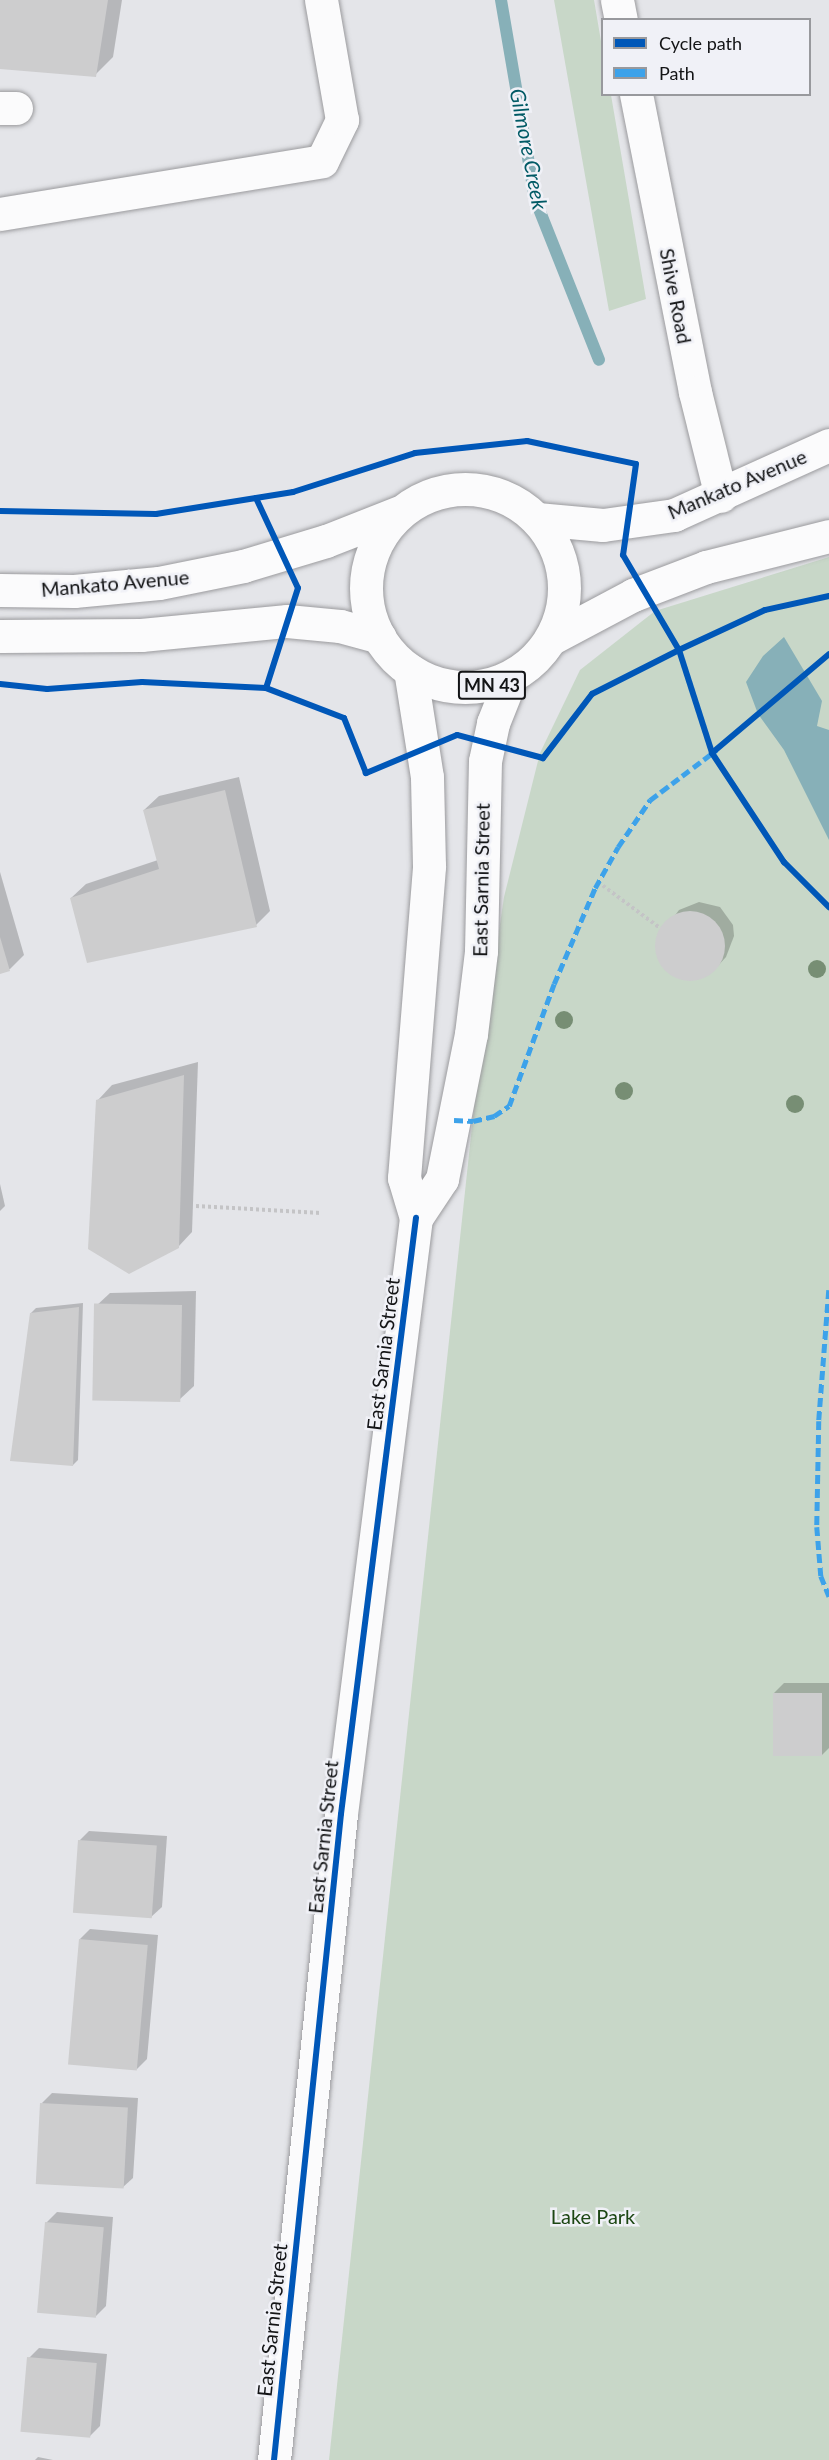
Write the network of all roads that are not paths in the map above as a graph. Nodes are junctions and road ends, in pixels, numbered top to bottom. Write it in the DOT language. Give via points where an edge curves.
graph roads {
  1 [pos="321,0"];
  2 [pos="617,0"];
  3 [pos="621,18"];
  4 [pos="636,96"];
  5 [pos="0,214"];
  6 [pos="829,446"];
  7 [pos="721,496"];
  8 [pos="400,512"];
  9 [pos="537,519"];
  10 [pos="829,536"];
  11 [pos="0,590"];
  12 [pos="0,636"];
  13 [pos="380,637"];
  14 [pos="554,638"];
  15 [pos="410,670"];
  16 [pos="510,678"];
  17 [pos="416,1218"];
  18 [pos="274,2460"];
  1 -- 5 [label="main road" via="342,120 322,160"];
  2 -- 3 [label="main road"];
  4 -- 7 [label="main road, Shive Road" via="695,392"];
  6 -- 7 [label="main road, Mankato Avenue / MN 43"];
  7 -- 9 [label="main road, Mankato Avenue / MN 43" via="640,522 603,525"];
  8 -- 9 [label="main road, Mankato Avenue / MN 43" via="439,491 465,488 498,495"];
  8 -- 11 [label="main road, Mankato Avenue" via="263,560 180,579 74,591"];
  8 -- 13 [label="main road, Mankato Avenue / MN 43" via="383,532 369,568 369,607"];
  9 -- 14 [label="main road, Mankato Avenue / MN 43" via="553,545 562,576 562,609"];
  10 -- 14 [label="main road, Mankato Avenue / MN 43" via="706,567 633,595"];
  12 -- 13 [label="main road" via="141,635 287,621 340,626"];
  13 -- 15 [label="main road, Mankato Avenue / MN 43"];
  14 -- 16 [label="main road, Mankato Avenue / MN 43" via="535,660"];
  15 -- 16 [label="main road, Mankato Avenue / MN 43" via="435,683 459,688 485,687"];
  15 -- 17 [label="main road, East Sarnia Street / MN 43" via="427,777 429,866 404,1178"];
  16 -- 17 [label="main road, East Sarnia Street / MN 43" via="493,723 485,761 481,951 471,1034 442,1179"];
  17 -- 18 [label="main road, East Sarnia Street / MN 43" via="341,1814"];
}
